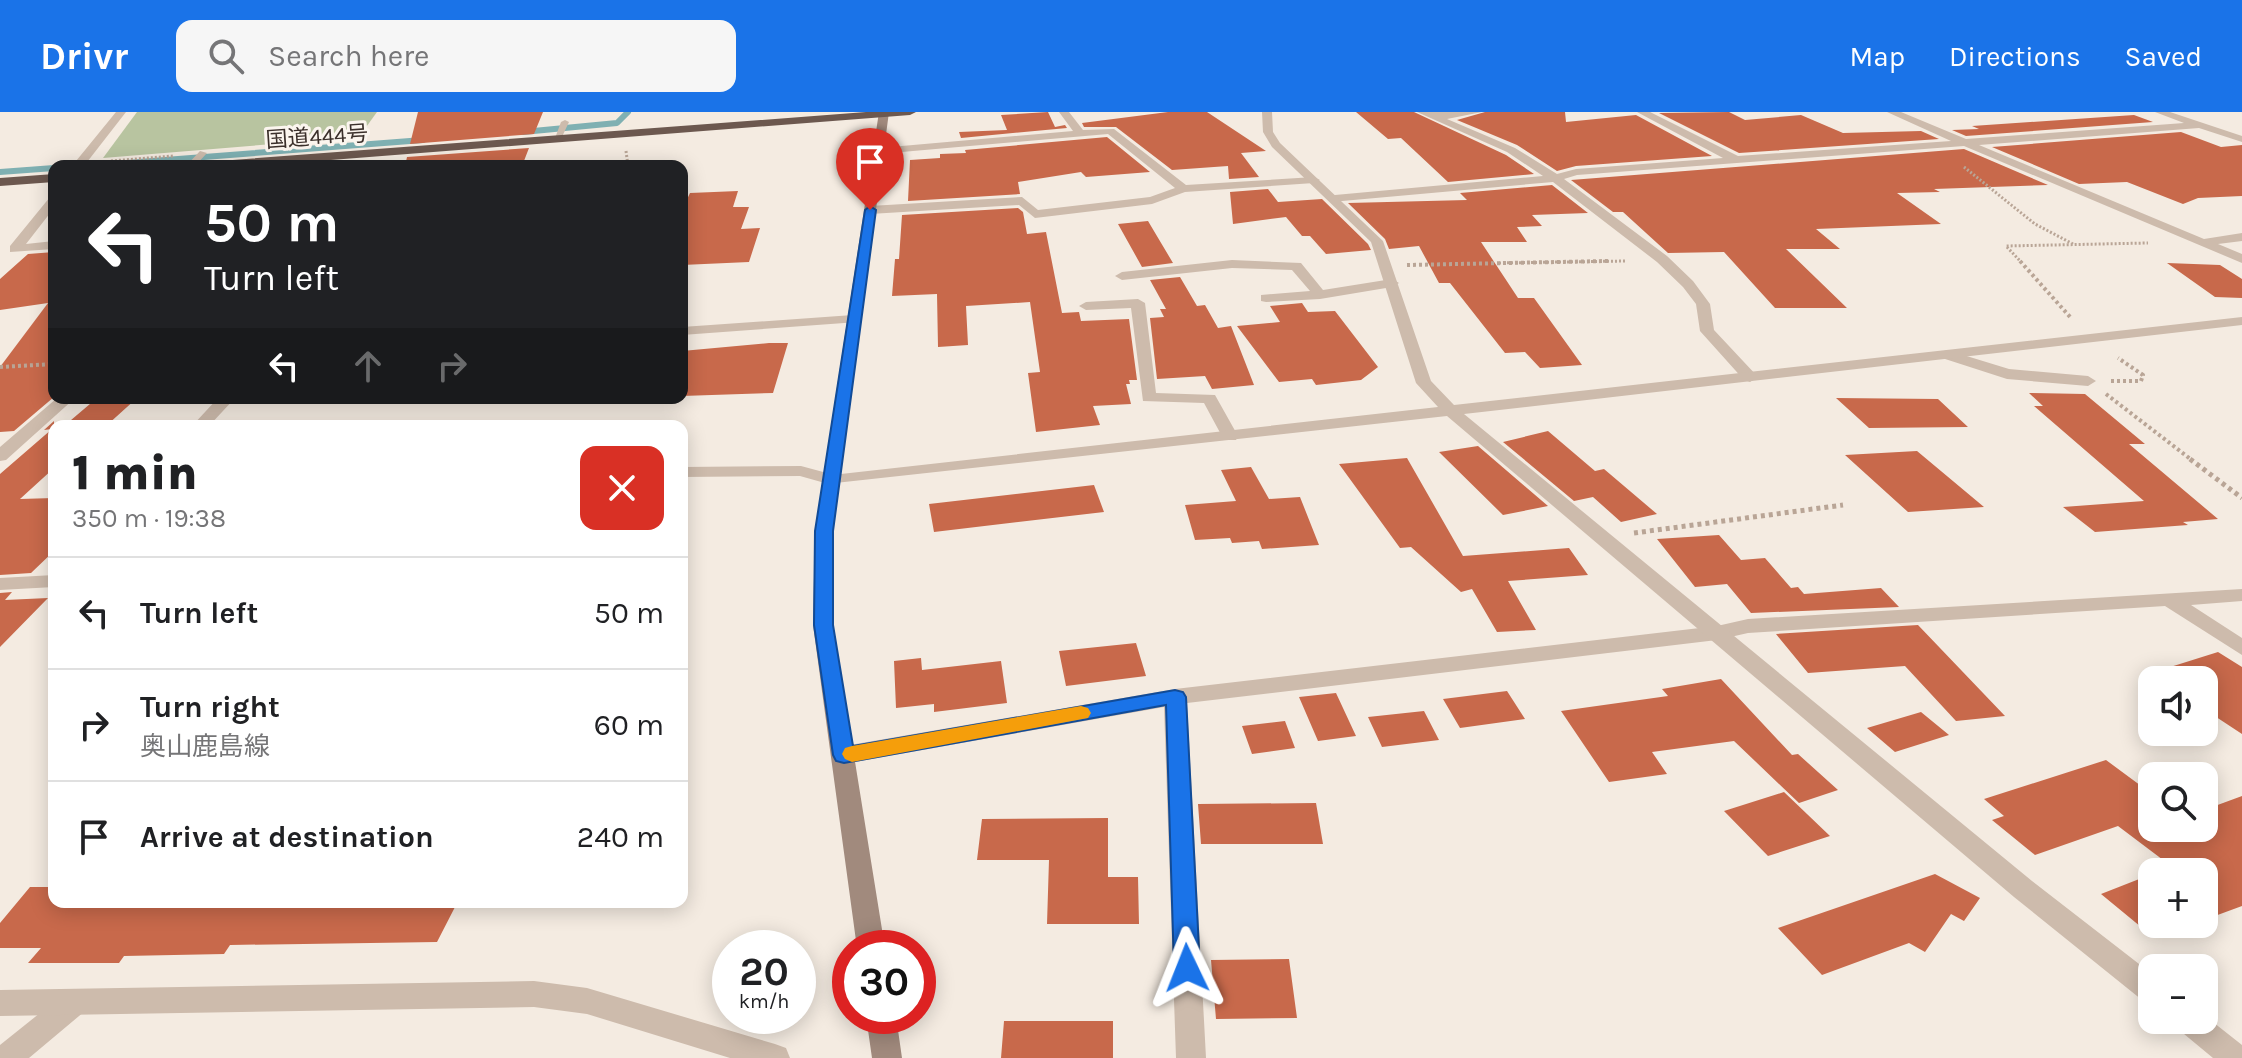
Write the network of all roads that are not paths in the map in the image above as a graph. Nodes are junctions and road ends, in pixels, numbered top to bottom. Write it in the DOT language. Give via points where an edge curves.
graph roads {
  1 [pos="121,112"];
  2 [pos="910,112"];
  3 [pos="1064,112"];
  4 [pos="1267,112"];
  5 [pos="1477,112"];
  6 [pos="1642,112"];
  7 [pos="1892,112"];
  8 [pos="2160,112"];
  9 [pos="884,113"];
  10 [pos="1427,115"];
  11 [pos="2200,125"];
  12 [pos="1080,133"];
  13 [pos="2242,139"];
  14 [pos="1965,142"];
  15 [pos="879,151"];
  16 [pos="1734,159"];
  17 [pos="83,160"];
  18 [pos="351,160"];
  19 [pos="48,178"];
  20 [pos="1555,178"];
  21 [pos="1314,180"];
  22 [pos="0,182"];
  23 [pos="1183,189"];
  24 [pos="1335,199"];
  25 [pos="48,208"];
  26 [pos="870,210"];
  27 [pos="2242,237"];
  28 [pos="2204,242"];
  29 [pos="48,246"];
  30 [pos="2242,259"];
  31 [pos="1389,274"];
  32 [pos="1122,276"];
  33 [pos="1320,295"];
  34 [pos="1266,298"];
  35 [pos="1086,306"];
  36 [pos="853,319"];
  37 [pos="2242,321"];
  38 [pos="688,331"];
  39 [pos="1947,355"];
  40 [pos="1750,377"];
  41 [pos="2088,381"];
  42 [pos="60,404"];
  43 [pos="221,404"];
  44 [pos="1451,411"];
  45 [pos="206,420"];
  46 [pos="1230,436"];
  47 [pos="0,456"];
  48 [pos="688,472"];
  49 [pos="832,480"];
  50 [pos="48,580"];
  51 [pos="0,584"];
  52 [pos="2242,595"];
  53 [pos="2168,599"];
  54 [pos="1717,633"];
  55 [pos="2242,648"];
  56 [pos="1175,697"];
  57 [pos="844,755"];
  58 [pos="868,930"];
  59 [pos="2138,980"];
  60 [pos="75,1002"];
  61 [pos="0,1003"];
  62 [pos="884,1034"];
  63 [pos="2206,1034"];
  64 [pos="7,1058"];
  65 [pos="775,1058"];
  66 [pos="887,1058"];
  67 [pos="1191,1058"];
  68 [pos="2236,1058"];
  1 -- 17 [label="street"];
  2 -- 9 [label="highway, 国道444号"];
  3 -- 12 [label="street"];
  4 -- 21 [label="street" via="1268,132 1276,145"];
  5 -- 10 [label="street"];
  6 -- 16 [label="street"];
  7 -- 14 [label="street"];
  8 -- 11 [label="street"];
  9 -- 15 [label="main road"];
  9 -- 18 [label="highway, 国道444号" via="562,130"];
  10 -- 20 [label="street" via="1511,150"];
  11 -- 13 [label="street"];
  11 -- 14 [label="street"];
  12 -- 15 [label="street"];
  12 -- 23 [label="street" via="1110,131"];
  14 -- 16 [label="street"];
  14 -- 28 [label="street"];
  15 -- 26 [label="main road"];
  16 -- 20 [label="street"];
  19 -- 22 [label="highway"];
  20 -- 24 [label="street"];
  20 -- 40 [label="street" via="1662,259 1703,304 1707,331"];
  21 -- 23 [label="street"];
  21 -- 24 [label="street"];
  23 -- 26 [label="street" via="1152,200 1035,214 1022,201"];
  24 -- 31 [label="street" via="1377,241"];
  25 -- 29 [label="street" via="15,249"];
  26 -- 36 [label="main road"];
  27 -- 28 [label="street"];
  28 -- 30 [label="street"];
  31 -- 33 [label="street"];
  31 -- 44 [label="street" via="1424,383"];
  32 -- 33 [label="street" via="1232,264 1296,266"];
  33 -- 34 [label="street"];
  35 -- 46 [label="street" via="1138,303 1149,398 1209,398"];
  36 -- 38 [label="street"];
  36 -- 49 [label="main road"];
  37 -- 39 [label="street"];
  39 -- 40 [label="street"];
  39 -- 41 [label="street" via="2007,374"];
  40 -- 44 [label="street"];
  42 -- 47 [label="street"];
  43 -- 45 [label="street"];
  44 -- 46 [label="street"];
  44 -- 54 [label="street"];
  46 -- 49 [label="street"];
  48 -- 49 [label="street" via="801,471"];
  49 -- 57 [label="main road" via="824,531 823,625"];
  50 -- 51 [label="street"];
  52 -- 53 [label="street"];
  53 -- 54 [label="street" via="1748,626"];
  53 -- 55 [label="street"];
  54 -- 56 [label="street"];
  54 -- 59 [label="street"];
  56 -- 57 [label="street"];
  56 -- 67 [label="street"];
  57 -- 58 [label="main road"];
  60 -- 61 [label="street"];
  60 -- 64 [label="street"];
  60 -- 65 [label="street" via="534,994 587,1001"];
  62 -- 66 [label="main road"];
  63 -- 68 [label="street"];
}
